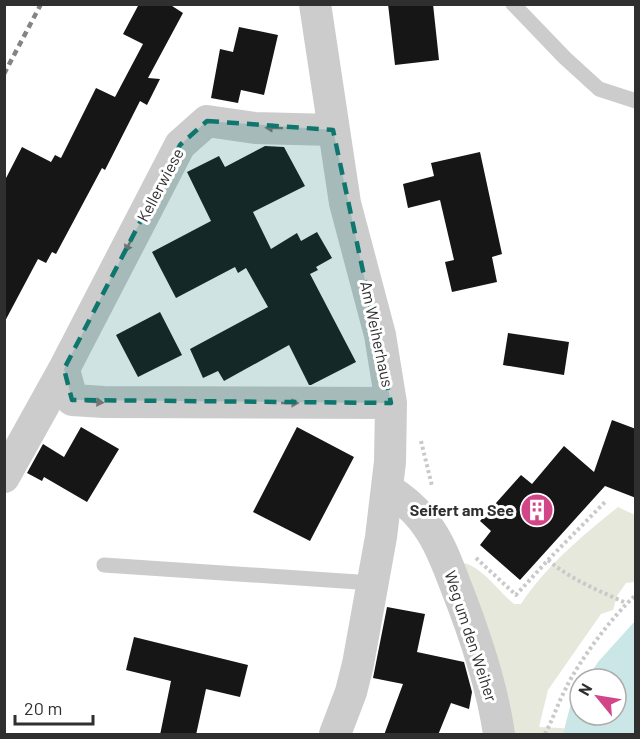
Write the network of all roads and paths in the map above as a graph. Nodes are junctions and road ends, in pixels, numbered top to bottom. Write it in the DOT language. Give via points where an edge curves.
graph roads {
  1 [pos="315,4"];
  2 [pos="513,4"];
  3 [pos="636,101"];
  4 [pos="333,130"];
  5 [pos="64,369"];
  6 [pos="391,403"];
  7 [pos="4,477"];
  8 [pos="387,489"];
  9 [pos="606,501"];
  10 [pos="470,552"];
  11 [pos="548,560"];
  12 [pos="104,565"];
  13 [pos="373,583"];
  14 [pos="636,595"];
  15 [pos="627,603"];
  16 [pos="335,735"];
  17 [pos="499,735"];
  18 [pos="545,735"];
  1 -- 4 [label="street, Am Weiherhaus"];
  2 -- 3 [label="lane" via="599,89"];
  4 -- 5 [label="street, Kellerwiese, one-way" via="255,128 207,121 180,145"];
  4 -- 6 [label="street, Am Weiherhaus" via="345,203 380,335"];
  5 -- 6 [label="street, one-way" via="72,400"];
  5 -- 7 [label="street, Kellerwiese"];
  6 -- 8 [label="street, Am Weiherhaus"];
  8 -- 13 [label="street, Am Weiherhaus"];
  8 -- 17 [label="street, Weg um den Weiher" via="418,514 446,561 481,658"];
  9 -- 11 [label="path"];
  10 -- 11 [label="path" via="516,595"];
  11 -- 15 [label="path" via="577,580"];
  12 -- 13 [label="lane"];
  13 -- 16 [label="street, Am Weiherhaus" via="351,692"];
  14 -- 15 [label="path"];
  15 -- 18 [label="path" via="566,688"];
}
